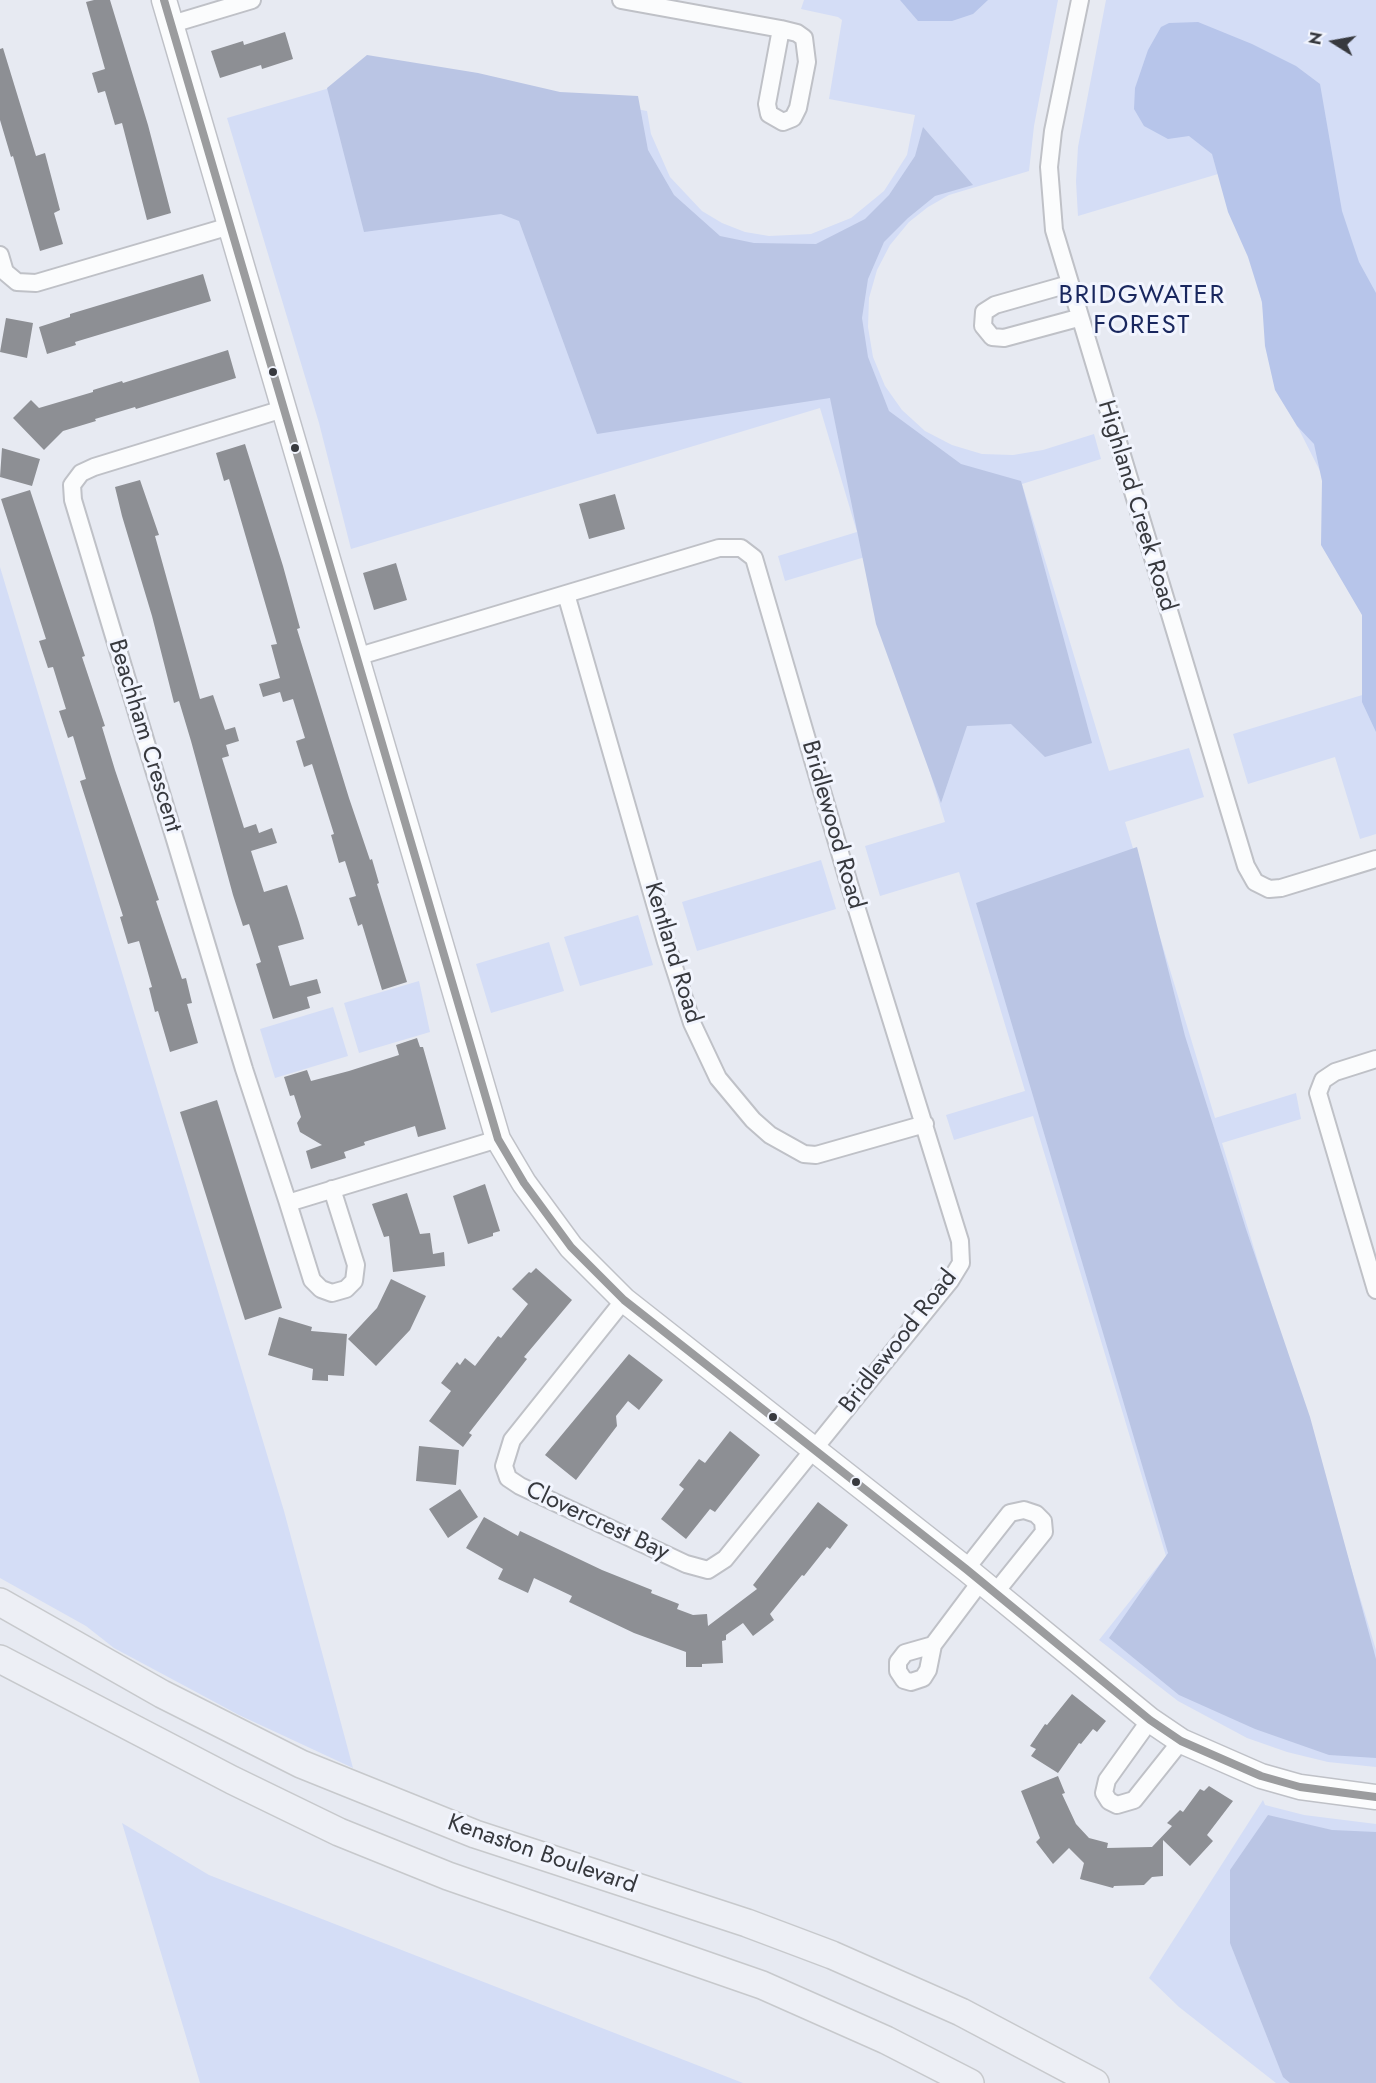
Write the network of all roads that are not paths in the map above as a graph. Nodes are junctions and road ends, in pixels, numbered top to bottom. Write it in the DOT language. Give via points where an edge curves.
graph roads {
  1 [pos="164,0"];
  2 [pos="252,0"];
  3 [pos="621,0"];
  4 [pos="1080,0"];
  5 [pos="172,24"];
  6 [pos="781,29"];
  7 [pos="230,226"];
  8 [pos="0,255"];
  9 [pos="1069,284"];
  10 [pos="1078,318"];
  11 [pos="283,409"];
  12 [pos="566,594"];
  13 [pos="356,657"];
  14 [pos="1376,859"];
  15 [pos="1376,1059"];
  16 [pos="925,1124"];
  17 [pos="498,1138"];
  18 [pos="332,1189"];
  19 [pos="288,1203"];
  20 [pos="1376,1290"];
  21 [pos="624,1300"];
  22 [pos="814,1450"];
  23 [pos="981,1581"];
  24 [pos="0,1602"];
  25 [pos="933,1645"];
  26 [pos="0,1659"];
  27 [pos="1150,1720"];
  28 [pos="1181,1741"];
  29 [pos="1376,1797"];
  30 [pos="970,2083"];
  31 [pos="1095,2083"];
  1 -- 5 [label="street"];
  2 -- 5 [label="street"];
  3 -- 6 [label="street"];
  4 -- 9 [label="street, Highland Creek Road" via="1049,167 1054,230"];
  5 -- 7 [label="street"];
  6 -- 6 [label="street" via="797,33 807,47 798,108 793,118 783,122 769,114 767,105"];
  7 -- 8 [label="street" via="36,283 17,282 5,272"];
  7 -- 11 [label="street"];
  9 -- 10 [label="street, Highland Creek Road"];
  9 -- 10 [label="street" via="995,305 984,312 983,326 992,337 1004,338"];
  10 -- 14 [label="street, Highland Creek Road" via="1246,866 1255,882 1269,889"];
  11 -- 13 [label="street"];
  11 -- 19 [label="street, Beachham Crescent" via="94,467 81,473 72,485 244,1069"];
  12 -- 13 [label="street, Bridlewood Road"];
  12 -- 16 [label="street, Kentland Road" via="669,952 692,1023 718,1078 753,1120 770,1135 804,1154 816,1155"];
  12 -- 16 [label="street, Bridlewood Road" via="719,548 741,548 754,558 850,887"];
  13 -- 17 [label="street"];
  15 -- 20 [label="street" via="1335,1072 1323,1080 1318,1093"];
  16 -- 22 [label="street, Bridlewood Road" via="960,1240 961,1263"];
  17 -- 18 [label="street"];
  17 -- 21 [label="street" via="524,1183 571,1247"];
  18 -- 19 [label="street"];
  18 -- 19 [label="street, Beachham Crescent" via="356,1265 354,1281 346,1289 332,1293 312,1280"];
  21 -- 22 [label="street"];
  21 -- 22 [label="street, Clovercrest Bay" via="512,1440 504,1466 508,1478 686,1564 708,1570 725,1559"];
  22 -- 23 [label="street"];
  23 -- 25 [label="street"];
  23 -- 27 [label="street"];
  24 -- 31 [label="main road, Kenaston Boulevard" via="173,1700 312,1768 475,1834 747,1923 832,1955 971,2017"];
  26 -- 30 [label="main road, Kenaston Boulevard" via="339,1832 448,1876 762,1986 886,2040"];
  27 -- 28 [label="street"];
  27 -- 28 [label="street" via="1107,1780 1104,1793 1109,1801 1117,1805 1134,1800"];
  28 -- 29 [label="street" via="1261,1776 1300,1787"];
}
